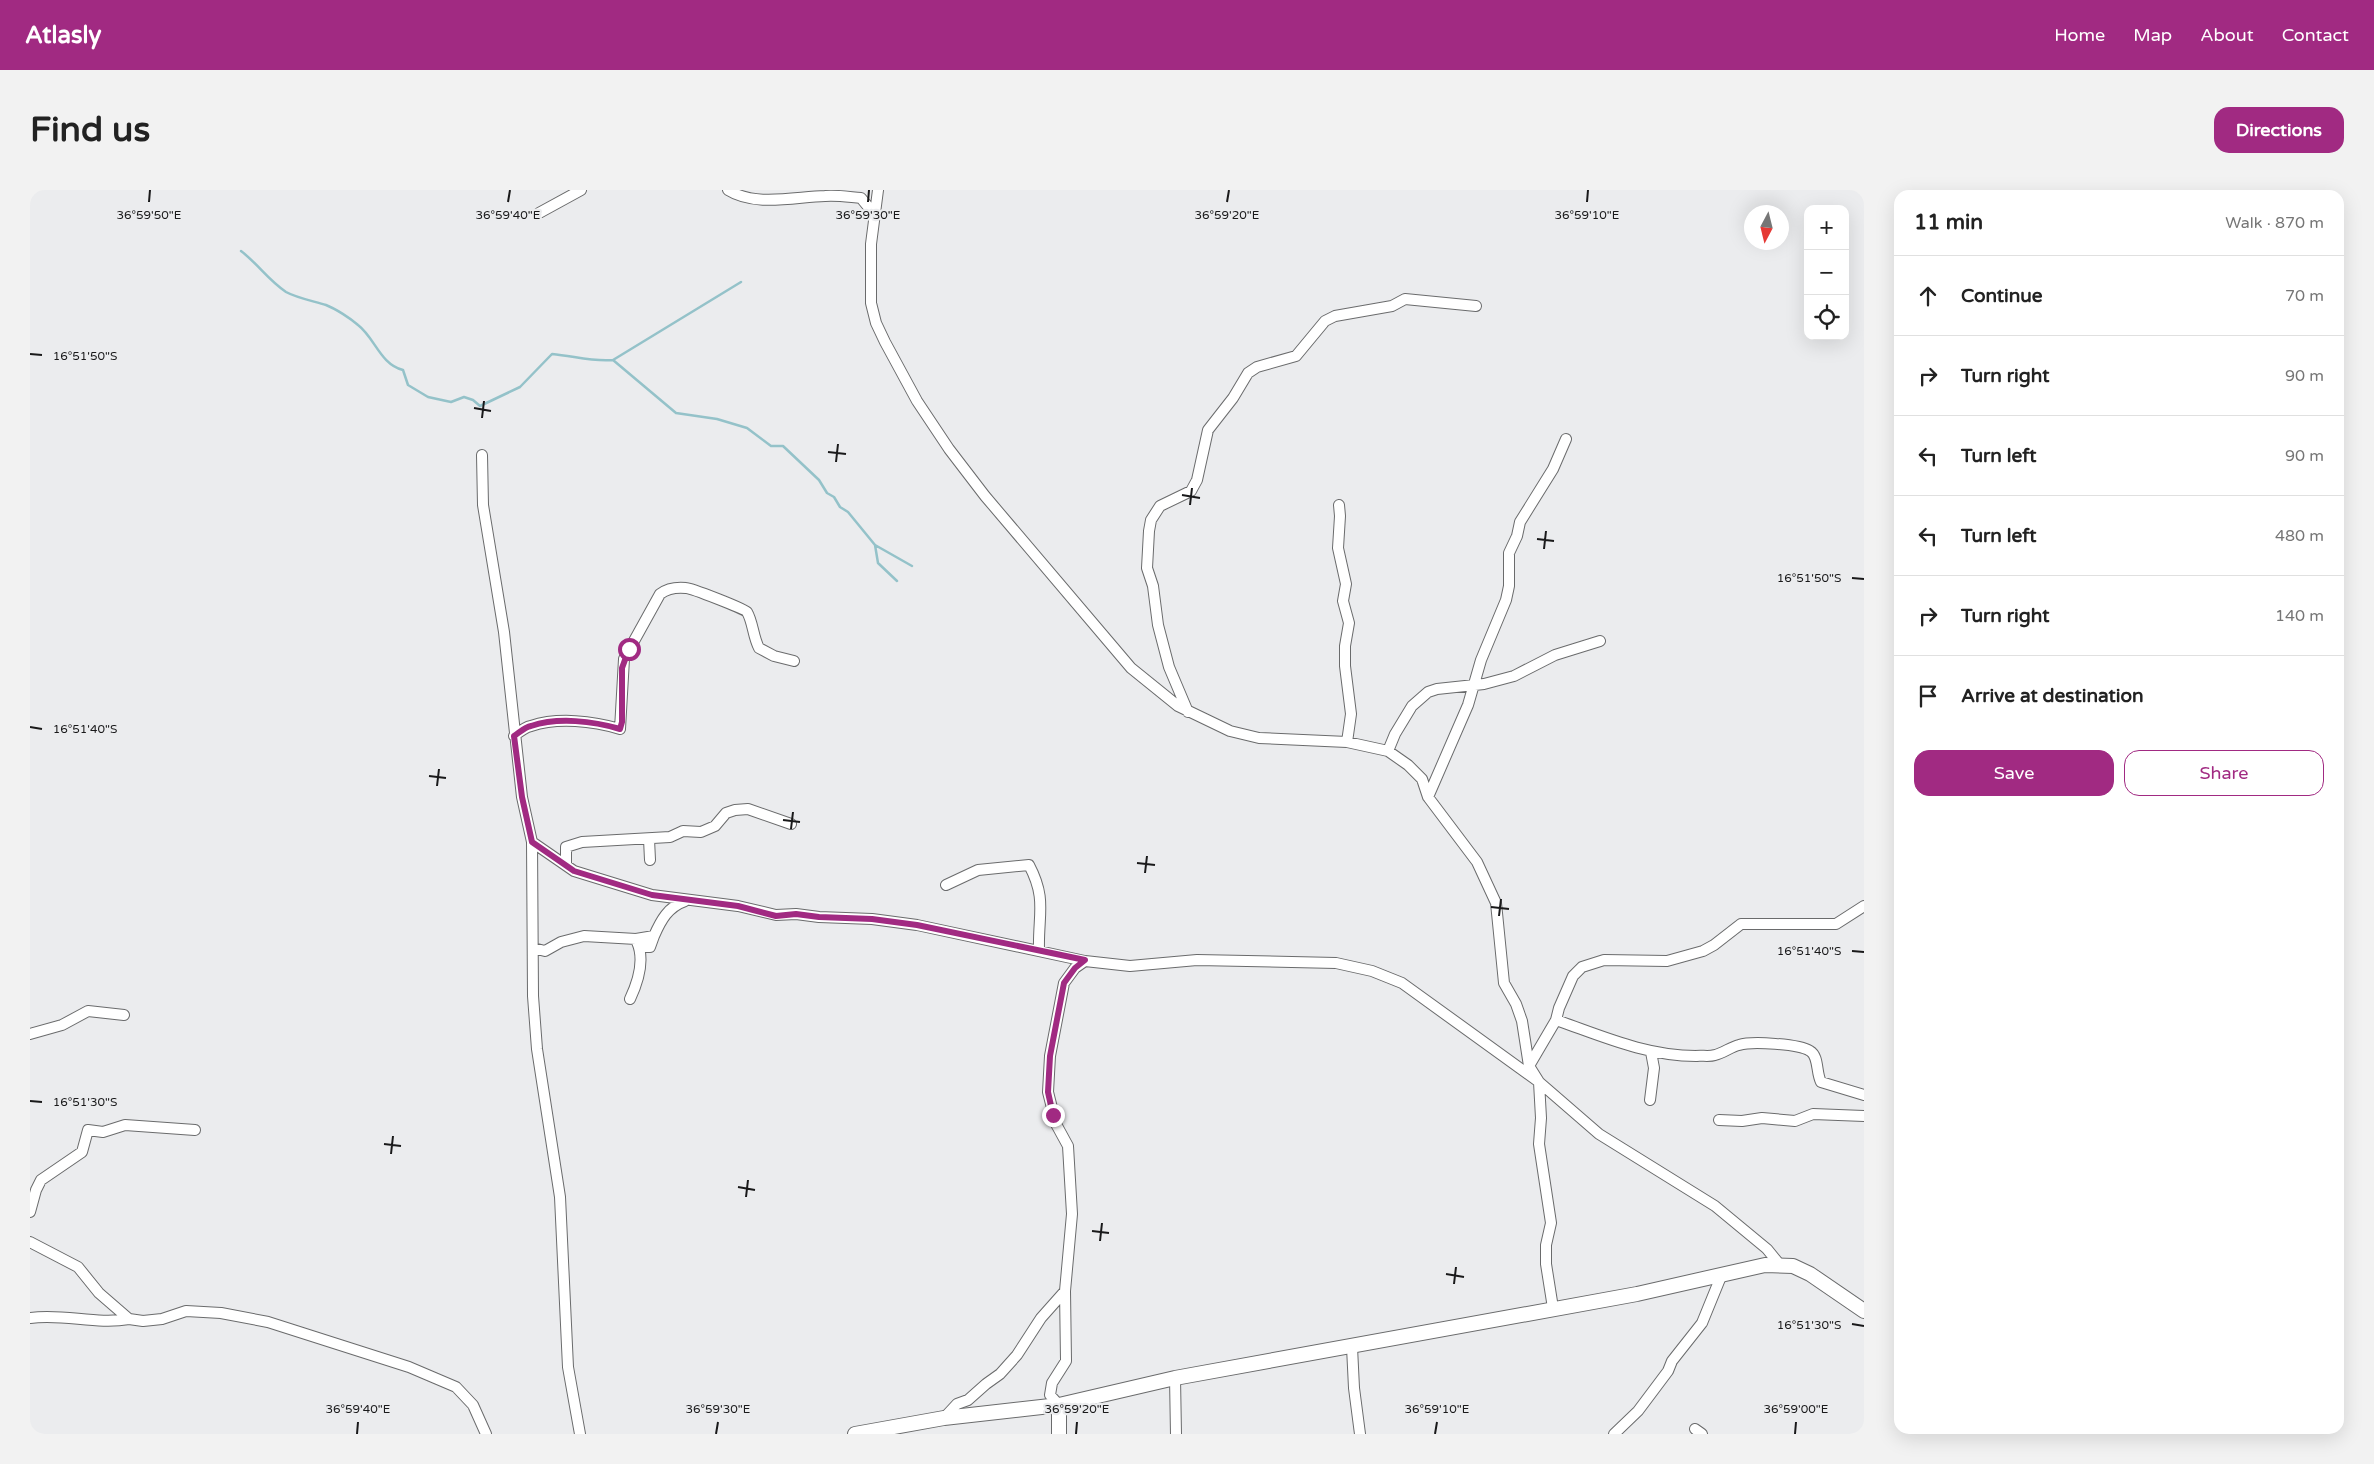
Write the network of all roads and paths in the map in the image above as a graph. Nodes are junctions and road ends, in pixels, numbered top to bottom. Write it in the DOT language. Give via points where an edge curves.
graph roads {
  1 [pos="581,190"];
  2 [pos="728,190"];
  3 [pos="878,190"];
  4 [pos="539,213"];
  5 [pos="874,214"];
  6 [pos="1476,306"];
  7 [pos="1566,439"];
  8 [pos="482,455"];
  9 [pos="1339,505"];
  10 [pos="1600,641"];
  11 [pos="794,660"];
  12 [pos="1473,686"];
  13 [pos="1188,712"];
  14 [pos="514,736"];
  15 [pos="1348,742"];
  16 [pos="1388,751"];
  17 [pos="1428,797"];
  18 [pos="791,824"];
  19 [pos="648,839"];
  20 [pos="532,842"];
  21 [pos="566,847"];
  22 [pos="548,854"];
  23 [pos="650,860"];
  24 [pos="566,864"];
  25 [pos="946,884"];
  26 [pos="690,899"];
  27 [pos="1864,906"];
  28 [pos="638,943"];
  29 [pos="1039,950"];
  30 [pos="533,953"];
  31 [pos="1085,960"];
  32 [pos="630,999"];
  33 [pos="124,1015"];
  34 [pos="1556,1020"];
  35 [pos="30,1034"];
  36 [pos="1651,1052"];
  37 [pos="1529,1066"];
  38 [pos="1539,1082"];
  39 [pos="1864,1095"];
  40 [pos="1650,1100"];
  41 [pos="1864,1116"];
  42 [pos="1719,1120"];
  43 [pos="195,1130"];
  44 [pos="30,1212"];
  45 [pos="31,1241"];
  46 [pos="1780,1265"];
  47 [pos="1722,1274"];
  48 [pos="1065,1291"];
  49 [pos="1553,1308"];
  50 [pos="1864,1311"];
  51 [pos="30,1318"];
  52 [pos="129,1319"];
  53 [pos="1352,1347"];
  54 [pos="1175,1378"];
  55 [pos="1059,1406"];
  56 [pos="944,1418"];
  57 [pos="486,1434"];
  58 [pos="580,1434"];
  59 [pos="855,1434"];
  60 [pos="1059,1434"];
  61 [pos="1176,1434"];
  62 [pos="1360,1434"];
  63 [pos="1614,1434"];
  1 -- 4 [label="street"];
  2 -- 5 [label="street" via="752,199 861,198"];
  3 -- 5 [label="street"];
  5 -- 13 [label="street" via="871,303 876,323 918,401 985,496 1131,668"];
  6 -- 13 [label="street" via="1405,299 1392,306 1335,316 1325,321 1296,356 1257,367 1248,373 1208,430 1197,480 1191,491 1160,506 1151,520 1149,531 1147,568 1158,624 1169,667"];
  7 -- 12 [label="street" via="1553,468 1520,522 1509,553 1506,600"];
  8 -- 14 [label="street" via="483,505 504,632"];
  9 -- 15 [label="street" via="1338,548 1345,576 1343,601 1348,623 1345,666 1351,714"];
  10 -- 12 [label="street" via="1555,655 1514,676"];
  11 -- 14 [label="street" via="774,656 759,648 743,607 688,588 667,589 660,594 624,660 620,729 594,722 554,722 530,726"];
  12 -- 16 [label="street" via="1437,689 1420,697 1395,734"];
  12 -- 17 [label="street" via="1468,705"];
  13 -- 15 [label="street" via="1230,731 1259,738"];
  14 -- 20 [label="street"];
  15 -- 16 [label="street"];
  16 -- 17 [label="street" via="1408,764 1422,779"];
  17 -- 37 [label="street" via="1477,862 1496,903 1504,983 1522,1021"];
  18 -- 19 [label="street" via="748,809 735,810 726,813 707,830 683,831 670,837"];
  19 -- 21 [label="street" via="590,842"];
  19 -- 23 [label="street"];
  20 -- 22 [label="street"];
  20 -- 30 [label="street"];
  21 -- 22 [label="street"];
  21 -- 24 [label="street"];
  22 -- 24 [label="street"];
  24 -- 26 [label="street" via="574,871 652,895"];
  25 -- 29 [label="street" via="978,870 1029,864 1042,903"];
  26 -- 28 [label="street" via="670,909 660,923 650,948"];
  26 -- 29 [label="street" via="776,916 796,914 917,925"];
  27 -- 34 [label="street" via="1836,924 1741,924 1703,951 1667,960 1594,962 1573,976"];
  28 -- 30 [label="street" via="584,936"];
  28 -- 32 [label="street" via="639,980"];
  29 -- 31 [label="street"];
  30 -- 58 [label="street" via="532,996 537,1048 560,1197 568,1367"];
  31 -- 38 [label="street" via="1130,966 1197,960 1336,963 1372,971 1402,983"];
  31 -- 48 [label="street" via="1064,983 1050,1056 1048,1092 1056,1124 1068,1150 1072,1214"];
  33 -- 35 [label="street" via="88,1011 62,1025"];
  34 -- 36 [label="street"];
  34 -- 37 [label="street"];
  36 -- 39 [label="street" via="1714,1055 1740,1044 1797,1047 1811,1051 1816,1058 1821,1082"];
  36 -- 40 [label="street" via="1654,1068"];
  37 -- 38 [label="street"];
  38 -- 46 [label="street" via="1599,1134 1715,1206 1767,1249"];
  38 -- 49 [label="street" via="1541,1118 1538,1144 1551,1223 1546,1264"];
  41 -- 42 [label="street" via="1813,1114 1795,1121 1762,1118"];
  43 -- 44 [label="street" via="125,1125 103,1132 88,1130 82,1152 41,1180"];
  45 -- 52 [label="street" via="78,1267 99,1293"];
  46 -- 47 [label="street"];
  46 -- 50 [label="street" via="1793,1266 1810,1274"];
  47 -- 49 [label="street" via="1638,1294"];
  47 -- 63 [label="street" via="1702,1323 1638,1412"];
  48 -- 55 [label="street" via="1066,1361 1052,1383 1050,1395"];
  48 -- 56 [label="street" via="1000,1374 968,1400 957,1404"];
  49 -- 53 [label="street"];
  51 -- 52 [label="street" via="75,1317 110,1322"];
  52 -- 57 [label="street" via="162,1319 186,1311 221,1313 268,1322 409,1366 456,1387 473,1405"];
  53 -- 54 [label="street"];
  53 -- 62 [label="street"];
  54 -- 55 [label="street"];
  54 -- 61 [label="street"];
  55 -- 56 [label="street"];
  55 -- 60 [label="street"];
  56 -- 59 [label="street"];
}
